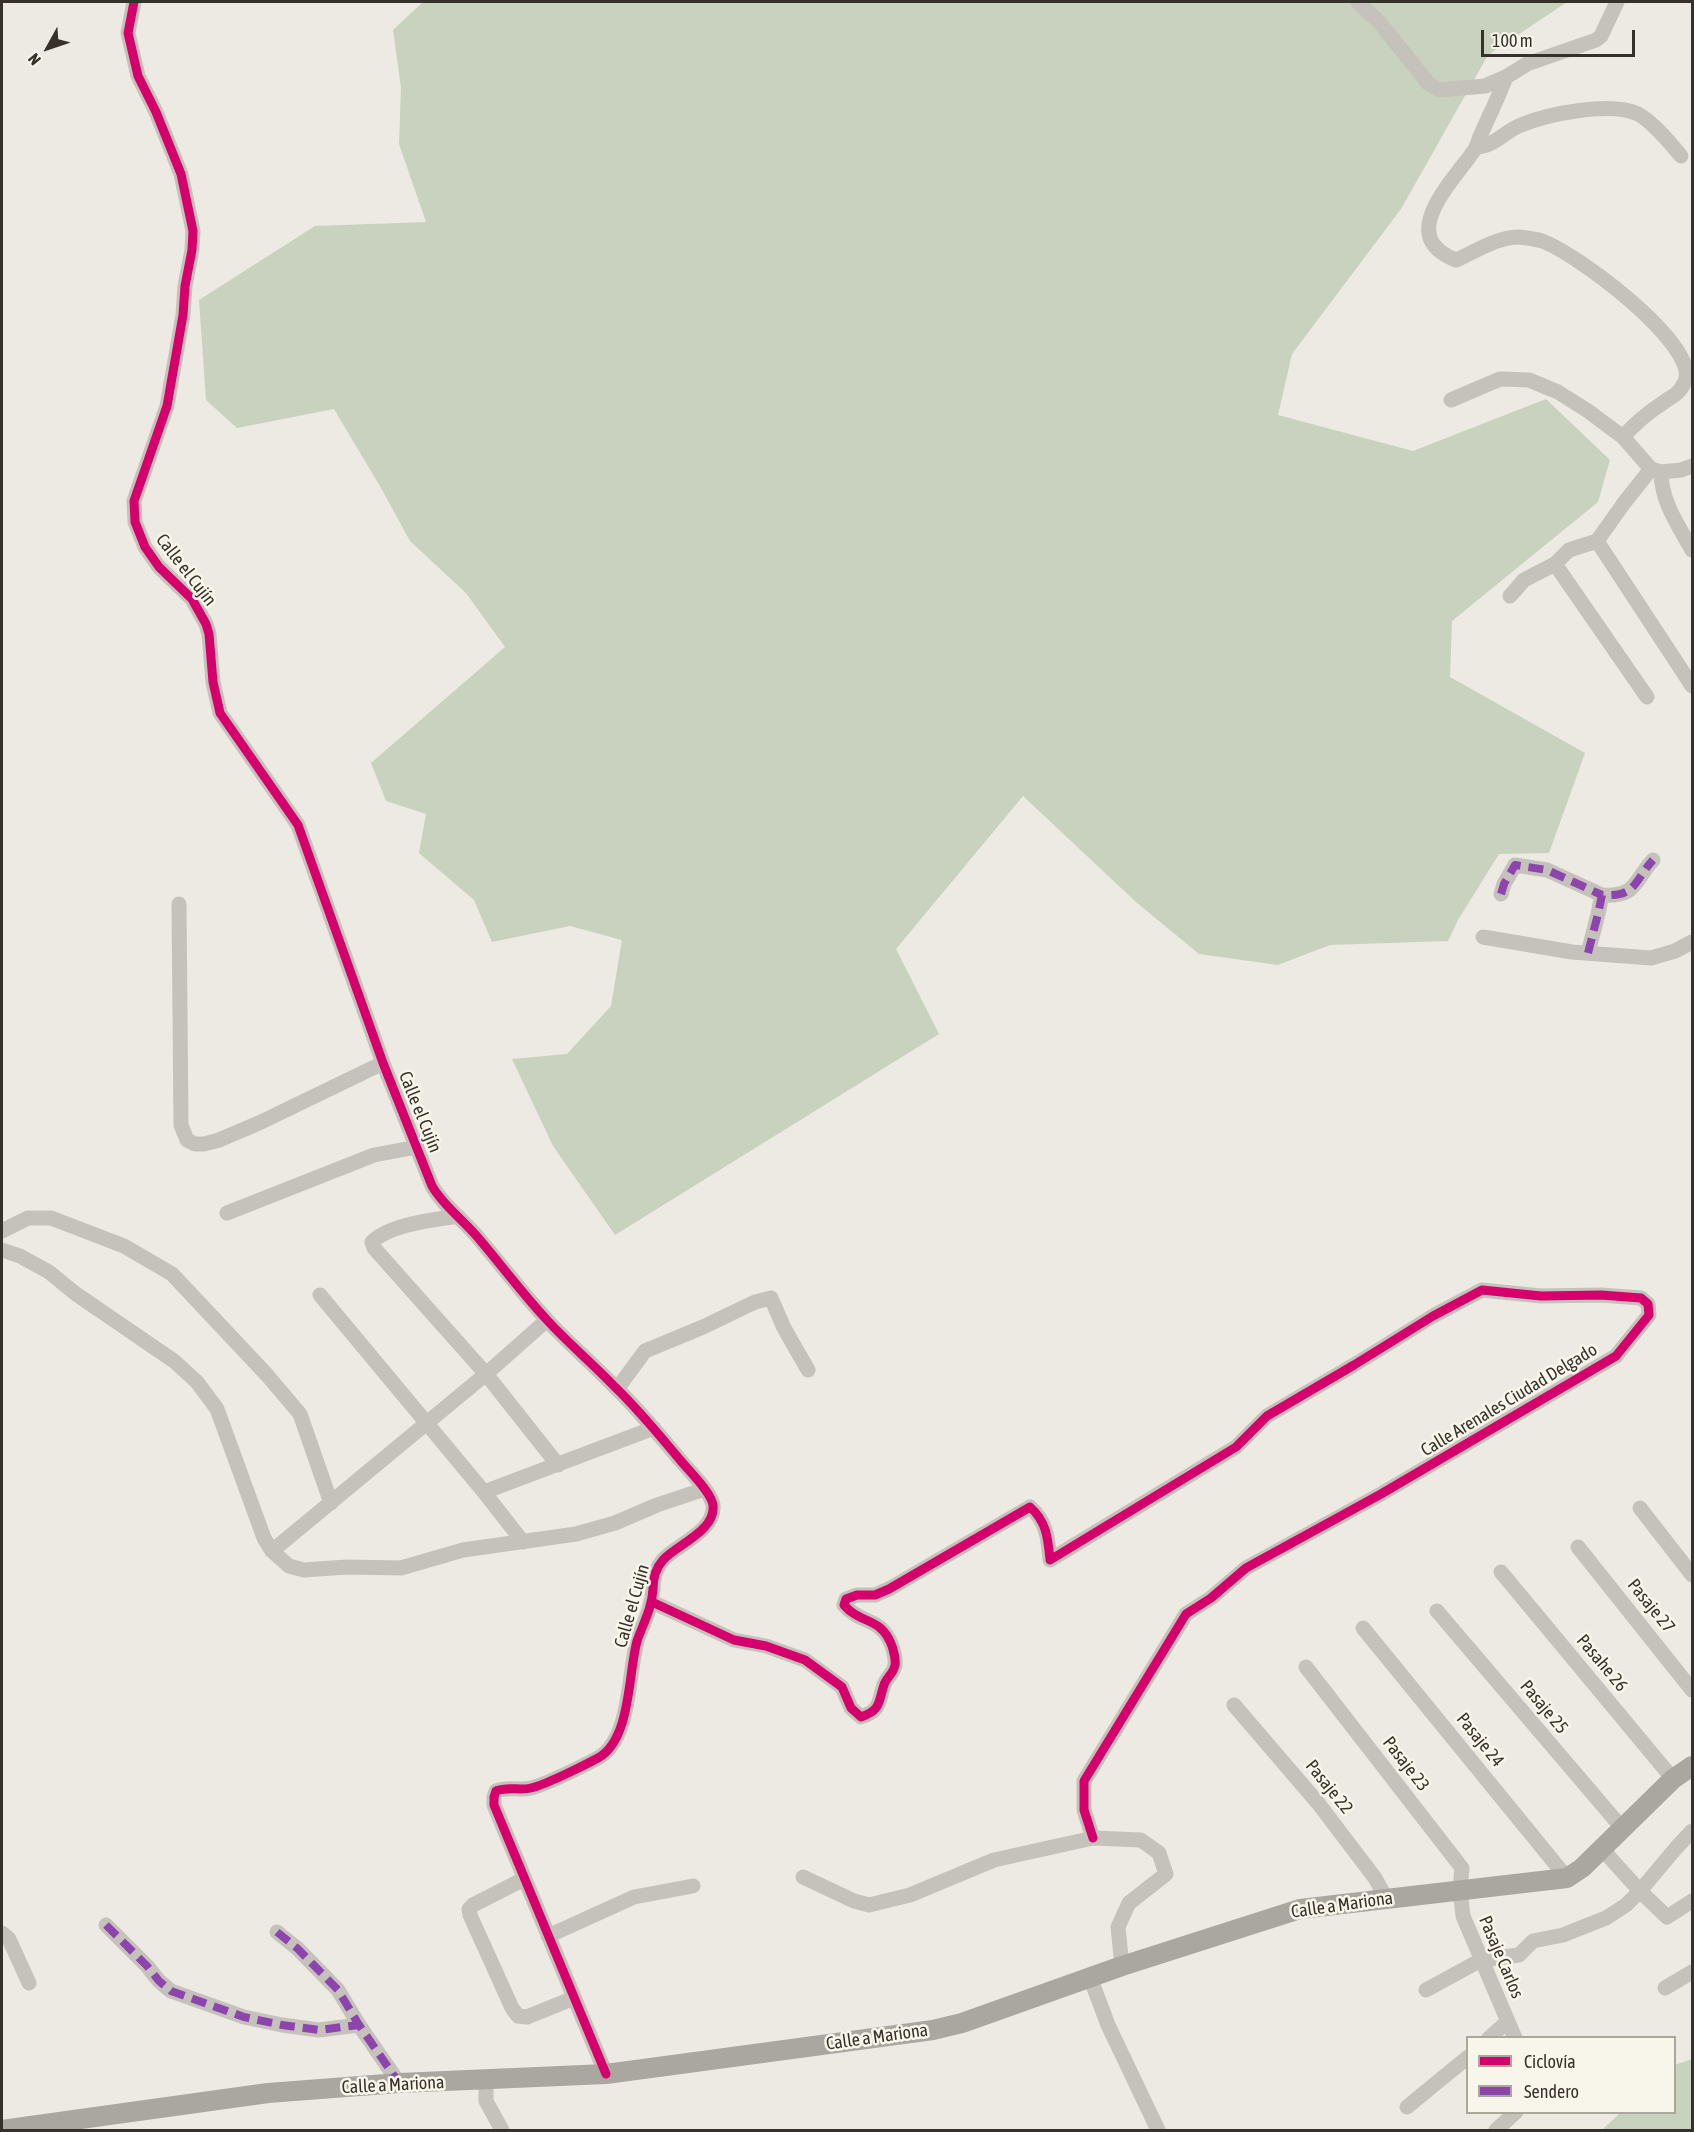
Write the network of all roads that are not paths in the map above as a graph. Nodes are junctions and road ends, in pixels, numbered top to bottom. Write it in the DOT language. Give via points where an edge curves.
graph roads {
  1 [pos="134,2"];
  2 [pos="1358,2"];
  3 [pos="1617,2"];
  4 [pos="1506,77"];
  5 [pos="1476,147"];
  6 [pos="1682,156"];
  7 [pos="1451,400"];
  8 [pos="1623,437"];
  9 [pos="1692,466"];
  10 [pos="1656,470"];
  11 [pos="1597,541"];
  12 [pos="1692,550"];
  13 [pos="1555,564"];
  14 [pos="1510,596"];
  15 [pos="1692,686"];
  16 [pos="1647,697"];
  17 [pos="1653,860"];
  18 [pos="1501,894"];
  19 [pos="1602,895"];
  20 [pos="179,904"];
  21 [pos="1483,937"];
  22 [pos="1692,942"];
  23 [pos="1588,953"];
  24 [pos="383,1063"];
  25 [pos="417,1147"];
  26 [pos="227,1213"];
  27 [pos="458,1216"];
  28 [pos="2,1231"];
  29 [pos="2,1250"];
  30 [pos="320,1295"];
  31 [pos="547,1320"];
  32 [pos="808,1370"];
  33 [pos="486,1374"];
  34 [pos="617,1389"];
  35 [pos="426,1422"];
  36 [pos="654,1428"];
  37 [pos="558,1465"];
  38 [pos="705,1489"];
  39 [pos="484,1492"];
  40 [pos="331,1503"];
  41 [pos="1640,1508"];
  42 [pos="523,1542"];
  43 [pos="1578,1547"];
  44 [pos="272,1551"];
  45 [pos="1501,1572"];
  46 [pos="1692,1575"];
  47 [pos="652,1602"];
  48 [pos="1437,1611"];
  49 [pos="1363,1628"];
  50 [pos="1306,1667"];
  51 [pos="1692,1690"];
  52 [pos="1234,1706"];
  53 [pos="1692,1766"];
  54 [pos="1673,1779"];
  55 [pos="1622,1828"];
  56 [pos="1692,1831"];
  57 [pos="1093,1838"];
  58 [pos="1602,1849"];
  59 [pos="803,1877"];
  60 [pos="1568,1878"];
  61 [pos="524,1879"];
  62 [pos="693,1886"];
  63 [pos="1460,1889"];
  64 [pos="1640,1891"];
  65 [pos="1386,1898"];
  66 [pos="1692,1901"];
  67 [pos="106,1925"];
  68 [pos="277,1932"];
  69 [pos="2,1934"];
  70 [pos="548,1936"];
  71 [pos="1481,1960"];
  72 [pos="1122,1966"];
  73 [pos="1692,1972"];
  74 [pos="1090,1977"];
  75 [pos="29,1983"];
  76 [pos="1665,1988"];
  77 [pos="1426,1990"];
  78 [pos="574,1998"];
  79 [pos="1507,2022"];
  80 [pos="359,2025"];
  81 [pos="1490,2036"];
  82 [pos="1514,2036"];
  83 [pos="1466,2058"];
  84 [pos="606,2074"];
  85 [pos="486,2081"];
  86 [pos="399,2084"];
  87 [pos="1407,2107"];
  88 [pos="1514,2114"];
  89 [pos="2,2130"];
  90 [pos="502,2130"];
  91 [pos="1158,2130"];
  92 [pos="1496,2130"];
  1 -- 24 [label="street, Calle el Cujín" via="128,33 138,76 181,174 193,231 167,406 134,501 135,522 150,555 192,599 203,617 220,713 298,825"];
  2 -- 4 [label="street" via="1428,83 1439,90 1485,86"];
  3 -- 4 [label="street" via="1596,40 1527,64"];
  4 -- 5 [label="street"];
  5 -- 6 [label="street" via="1485,147 1519,125 1561,113 1602,108 1638,114"];
  5 -- 8 [label="street" via="1431,214 1428,233 1433,245 1456,260 1496,240 1520,237 1542,241 1584,265 1640,308 1685,365 1686,379 1679,391"];
  7 -- 8 [label="street" via="1500,379 1529,380 1558,392"];
  8 -- 10 [label="street" via="1639,458"];
  9 -- 10 [label="street"];
  10 -- 11 [label="street" via="1624,503"];
  10 -- 12 [label="street" via="1671,511"];
  11 -- 13 [label="street" via="1569,550"];
  11 -- 15 [label="street"];
  13 -- 14 [label="street" via="1524,580"];
  13 -- 16 [label="street"];
  17 -- 19 [label="street" via="1627,893"];
  18 -- 19 [label="street" via="1515,866 1547,870"];
  19 -- 23 [label="street"];
  20 -- 24 [label="street" via="179,1060 183,1134 187,1140 204,1144 219,1140"];
  21 -- 23 [label="street"];
  22 -- 23 [label="street" via="1651,958"];
  24 -- 25 [label="street, Calle el Cujín"];
  25 -- 26 [label="street" via="374,1155"];
  25 -- 27 [label="street, Calle el Cujín" via="432,1186"];
  27 -- 31 [label="street, Calle el Cujín"];
  27 -- 33 [label="street" via="413,1223 372,1242"];
  28 -- 40 [label="street" via="28,1218 51,1218 124,1246 172,1274 300,1414"];
  29 -- 44 [label="street" via="49,1272 174,1361 197,1382 217,1409"];
  30 -- 35 [label="street"];
  31 -- 33 [label="street"];
  31 -- 34 [label="street, Calle el Cujín"];
  32 -- 34 [label="street" via="771,1298 645,1351"];
  33 -- 35 [label="street"];
  33 -- 37 [label="street"];
  34 -- 36 [label="street, Calle el Cujín"];
  35 -- 39 [label="street"];
  35 -- 40 [label="street"];
  36 -- 37 [label="street"];
  36 -- 38 [label="street, Calle el Cujín"];
  37 -- 39 [label="street"];
  38 -- 42 [label="street" via="615,1523"];
  38 -- 47 [label="street, Calle el Cujín" via="712,1504 710,1519 692,1539 663,1559 653,1578"];
  39 -- 42 [label="street"];
  40 -- 44 [label="street"];
  41 -- 46 [label="street"];
  42 -- 44 [label="street" via="463,1550 401,1568 304,1570 288,1566"];
  43 -- 51 [label="street, Pasaje 27"];
  45 -- 54 [label="street, Pasahe 26"];
  47 -- 57 [label="street, Calle Arenales Ciudad Delgado" via="734,1640 805,1660 842,1687 851,1708 861,1717 872,1714 895,1667 895,1655 888,1634 871,1621 852,1614 844,1605 846,1599 889,1589 1030,1507 1039,1515 1048,1535 1050,1560 1236,1447 1267,1416 1482,1290 1541,1296 1641,1298 1648,1304 1649,1315 1616,1356 1382,1494 1246,1568 1186,1614 1084,1781 1084,1810"];
  47 -- 61 [label="street, Calle el Cujín" via="637,1643 626,1712 610,1749 531,1788 496,1791 494,1805"];
  48 -- 55 [label="street, Pasaje 25"];
  49 -- 60 [label="street, Pasaje 24"];
  50 -- 63 [label="street, Pasaje 23" via="1462,1868"];
  52 -- 65 [label="street, Pasaje 22" via="1318,1803"];
  53 -- 54 [label="main road"];
  54 -- 55 [label="main road"];
  55 -- 58 [label="main road"];
  56 -- 64 [label="street"];
  57 -- 59 [label="street" via="994,1860 910,1895 869,1905"];
  57 -- 72 [label="street" via="1141,1840 1159,1853 1164,1864 1166,1874 1129,1903 1118,1927"];
  58 -- 60 [label="main road"];
  58 -- 64 [label="street"];
  60 -- 63 [label="main road, Calle a Mariona"];
  61 -- 70 [label="street, Calle el Cujín"];
  61 -- 78 [label="street" via="473,1905 470,1915 518,2016 527,2017"];
  62 -- 70 [label="street" via="634,1897"];
  63 -- 65 [label="main road, Calle a Mariona"];
  63 -- 71 [label="street, Pasaje Carlos" via="1463,1916"];
  64 -- 66 [label="street" via="1667,1917"];
  64 -- 71 [label="street" via="1606,1918 1563,1935 1533,1941 1519,1955"];
  65 -- 72 [label="main road, Calle a Mariona" via="1286,1912"];
  67 -- 80 [label="street" via="171,1991 244,2017 282,2025 319,2030"];
  68 -- 80 [label="street" via="338,1990"];
  69 -- 75 [label="street" via="9,1939"];
  70 -- 78 [label="street, Calle el Cujín"];
  71 -- 77 [label="street"];
  71 -- 79 [label="street, Pasaje Carlos"];
  72 -- 74 [label="main road, Calle a Mariona"];
  73 -- 76 [label="street"];
  74 -- 84 [label="main road, Calle a Mariona" via="933,2030"];
  74 -- 91 [label="street" via="1108,2025"];
  78 -- 84 [label="street, Calle el Cujín"];
  79 -- 81 [label="street"];
  79 -- 82 [label="street, Pasaje Carlos"];
  80 -- 86 [label="street"];
  83 -- 87 [label="street"];
  84 -- 85 [label="main road, Calle a Mariona"];
  85 -- 86 [label="main road, Calle a Mariona"];
  85 -- 90 [label="street" via="486,2101"];
  86 -- 89 [label="main road, Calle a Mariona" via="268,2092"];
  88 -- 92 [label="street"];
}
